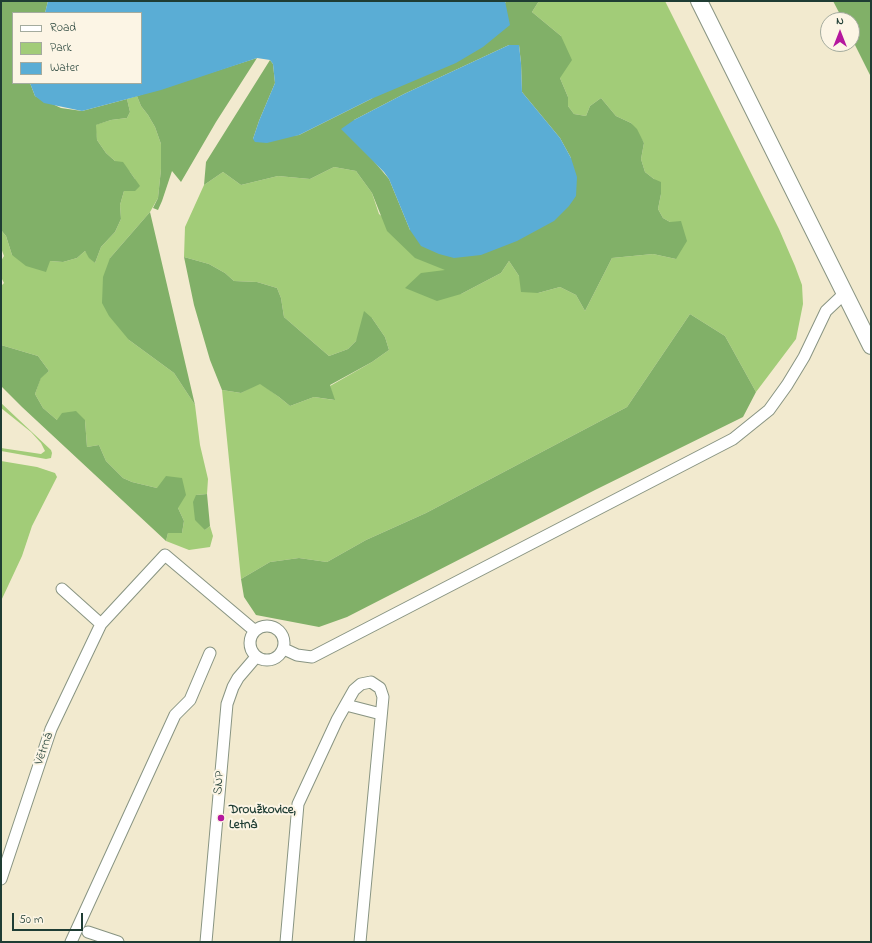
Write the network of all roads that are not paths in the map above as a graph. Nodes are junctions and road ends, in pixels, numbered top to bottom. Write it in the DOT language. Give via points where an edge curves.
graph roads {
  1 [pos="699,1"];
  2 [pos="845,293"];
  3 [pos="871,346"];
  4 [pos="62,589"];
  5 [pos="101,624"];
  6 [pos="255,631"];
  7 [pos="284,649"];
  8 [pos="210,653"];
  9 [pos="256,657"];
  10 [pos="346,705"];
  11 [pos="381,714"];
  12 [pos="1,879"];
  13 [pos="88,932"];
  14 [pos="71,942"];
  15 [pos="118,942"];
  16 [pos="206,942"];
  17 [pos="286,942"];
  18 [pos="360,942"];
  1 -- 2 [label="main road"];
  2 -- 3 [label="main road"];
  2 -- 7 [label="street" via="826,311 804,357 769,410 733,439 312,657 297,655"];
  4 -- 5 [label="street"];
  5 -- 6 [label="street, Větrná" via="165,555"];
  5 -- 12 [label="street, Větrná" via="51,729"];
  6 -- 7 [label="street" via="268,626 276,628 282,634"];
  6 -- 9 [label="street" via="250,644"];
  7 -- 9 [label="street" via="276,659 269,661"];
  8 -- 14 [label="street" via="190,700 175,715"];
  9 -- 16 [label="street, SNP" via="238,678 227,704"];
  10 -- 11 [label="street"];
  10 -- 11 [label="street" via="357,686 371,682 382,692"];
  10 -- 17 [label="street" via="298,804"];
  11 -- 18 [label="street"];
  13 -- 15 [label="street"];
}
